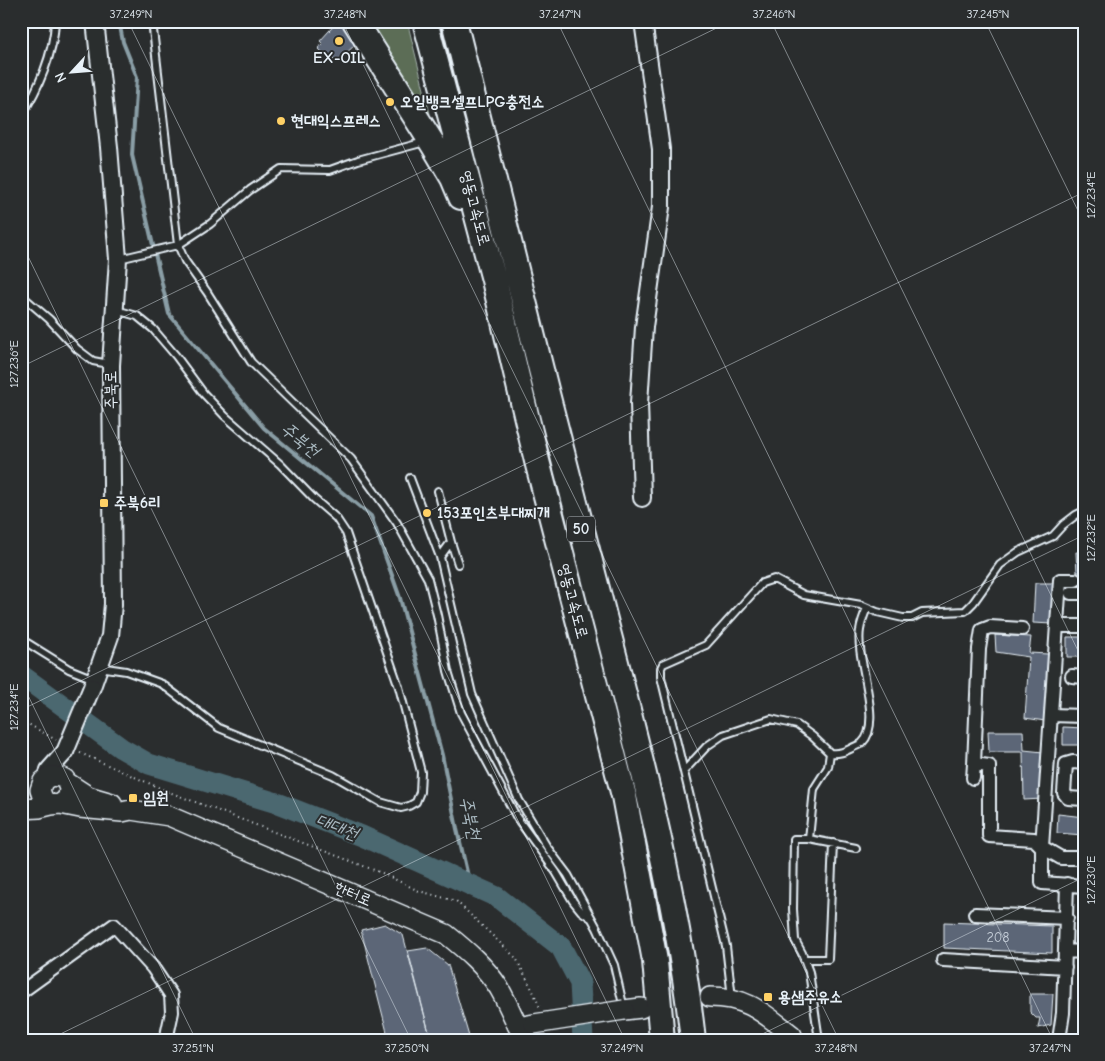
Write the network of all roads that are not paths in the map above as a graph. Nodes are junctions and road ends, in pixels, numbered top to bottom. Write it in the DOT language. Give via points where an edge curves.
graph roads {
  1 [pos="55,21"];
  2 [pos="95,21"];
  3 [pos="152,21"];
  4 [pos="355,21"];
  5 [pos="425,21"];
  6 [pos="454,21"];
  7 [pos="643,21"];
  8 [pos="21,116"];
  9 [pos="421,143"];
  10 [pos="178,246"];
  11 [pos="123,258"];
  12 [pos="494,280"];
  13 [pos="21,295"];
  14 [pos="114,309"];
  15 [pos="110,364"];
  16 [pos="410,478"];
  17 [pos="438,491"];
  18 [pos="642,498"];
  19 [pos="1084,511"];
  20 [pos="451,542"];
  21 [pos="440,557"];
  22 [pos="458,564"];
  23 [pos="1077,588"];
  24 [pos="867,608"];
  25 [pos="1057,626"];
  26 [pos="1084,626"];
  27 [pos="1022,629"];
  28 [pos="21,638"];
  29 [pos="96,678"];
  30 [pos="1051,715"];
  31 [pos="1084,716"];
  32 [pos="830,753"];
  33 [pos="974,764"];
  34 [pos="1084,764"];
  35 [pos="684,771"];
  36 [pos="973,778"];
  37 [pos="55,781"];
  38 [pos="21,798"];
  39 [pos="1084,799"];
  40 [pos="55,804"];
  41 [pos="21,809"];
  42 [pos="131,810"];
  43 [pos="809,838"];
  44 [pos="833,843"];
  45 [pos="1042,847"];
  46 [pos="856,848"];
  47 [pos="1084,858"];
  48 [pos="1067,884"];
  49 [pos="1084,886"];
  50 [pos="975,914"];
  51 [pos="591,918"];
  52 [pos="1067,918"];
  53 [pos="1066,951"];
  54 [pos="1084,952"];
  55 [pos="804,959"];
  56 [pos="943,960"];
  57 [pos="1065,968"];
  58 [pos="21,992"];
  59 [pos="710,997"];
  60 [pos="733,999"];
  61 [pos="633,1009"];
  62 [pos="529,1026"];
  63 [pos="1062,1038"];
  64 [pos="166,1040"];
  65 [pos="662,1040"];
  66 [pos="693,1040"];
  67 [pos="793,1040"];
  68 [pos="819,1040"];
  1 -- 8 [label="lane" via="54,36 35,94"];
  2 -- 11 [label="street, 주북로"];
  3 -- 10 [label="lane"];
  4 -- 12 [label="highway" via="453,178"];
  5 -- 12 [label="highway, 영동고속도로 / 50"];
  6 -- 66 [label="highway, 영동고속도로 / 50" via="672,895"];
  7 -- 18 [label="street" via="661,149 660,207 644,327 639,404"];
  9 -- 10 [label="lane" via="330,170 281,169"];
  10 -- 11 [label="lane"];
  10 -- 51 [label="lane" via="185,262 251,362 351,459 398,523 428,579 448,671 461,713 517,818 573,901"];
  11 -- 14 [label="street, 주북로"];
  12 -- 65 [label="highway, 영동고속도로 / 50" via="537,461 624,796 655,961"];
  13 -- 15 [label="lane" via="93,361"];
  14 -- 15 [label="street, 주북로"];
  14 -- 29 [label="lane" via="137,316 153,329 204,394 336,518 346,533 399,687 421,772 420,792 416,802 409,806 401,808 380,802 332,775 219,728 162,684 126,671"];
  15 -- 29 [label="street, 주북로" via="113,604 110,636"];
  16 -- 21 [label="lane"];
  17 -- 20 [label="lane"];
  19 -- 24 [label="lane" via="1053,536 1018,552 1000,565 966,611 922,613 903,618"];
  20 -- 21 [label="lane"];
  20 -- 22 [label="lane"];
  21 -- 51 [label="lane" via="472,694 519,800 568,875"];
  23 -- 25 [label="street" via="1060,580"];
  24 -- 32 [label="lane" via="860,630 872,719 862,743 847,752"];
  24 -- 35 [label="lane" via="804,594 774,580 762,583 706,645 663,664 661,677"];
  25 -- 26 [label="street"];
  25 -- 30 [label="street"];
  27 -- 33 [label="street" via="990,627 982,630"];
  28 -- 29 [label="lane" via="69,669"];
  29 -- 37 [label="street, 주북로, bridge" via="67,748 62,771"];
  30 -- 31 [label="street"];
  30 -- 45 [label="street"];
  32 -- 35 [label="lane" via="797,725 771,719 723,735 707,746"];
  32 -- 43 [label="lane" via="828,767 814,789"];
  33 -- 36 [label="street"];
  33 -- 45 [label="street" via="989,766 989,836 1034,839"];
  34 -- 39 [label="street" via="1066,764 1064,793 1068,798"];
  35 -- 60 [label="lane" via="726,946"];
  37 -- 38 [label="main road"];
  37 -- 40 [label="main road" via="41,795"];
  37 -- 40 [label="main road" via="69,788 68,798"];
  37 -- 42 [label="main road, 한터로"];
  40 -- 41 [label="main road, 한터로"];
  40 -- 42 [label="main road, 한터로" via="122,812"];
  42 -- 62 [label="main road, 한터로" via="169,816 446,934 471,954"];
  43 -- 44 [label="lane"];
  43 -- 55 [label="lane" via="794,839 793,860 796,940"];
  44 -- 46 [label="lane"];
  44 -- 55 [label="lane" via="828,959"];
  45 -- 47 [label="street" via="1061,858"];
  45 -- 48 [label="street" via="1042,883"];
  48 -- 49 [label="street"];
  48 -- 52 [label="street"];
  50 -- 52 [label="street"];
  51 -- 61 [label="lane"];
  52 -- 53 [label="street"];
  53 -- 54 [label="street"];
  53 -- 57 [label="street"];
  55 -- 68 [label="lane" via="809,972"];
  56 -- 57 [label="street"];
  57 -- 63 [label="street"];
  58 -- 64 [label="street" via="114,926 153,968 171,995 172,1012"];
  59 -- 60 [label="main road"];
  60 -- 67 [label="main road" via="754,1007 792,1035"];
  61 -- 62 [label="main road, bridge"];
}
